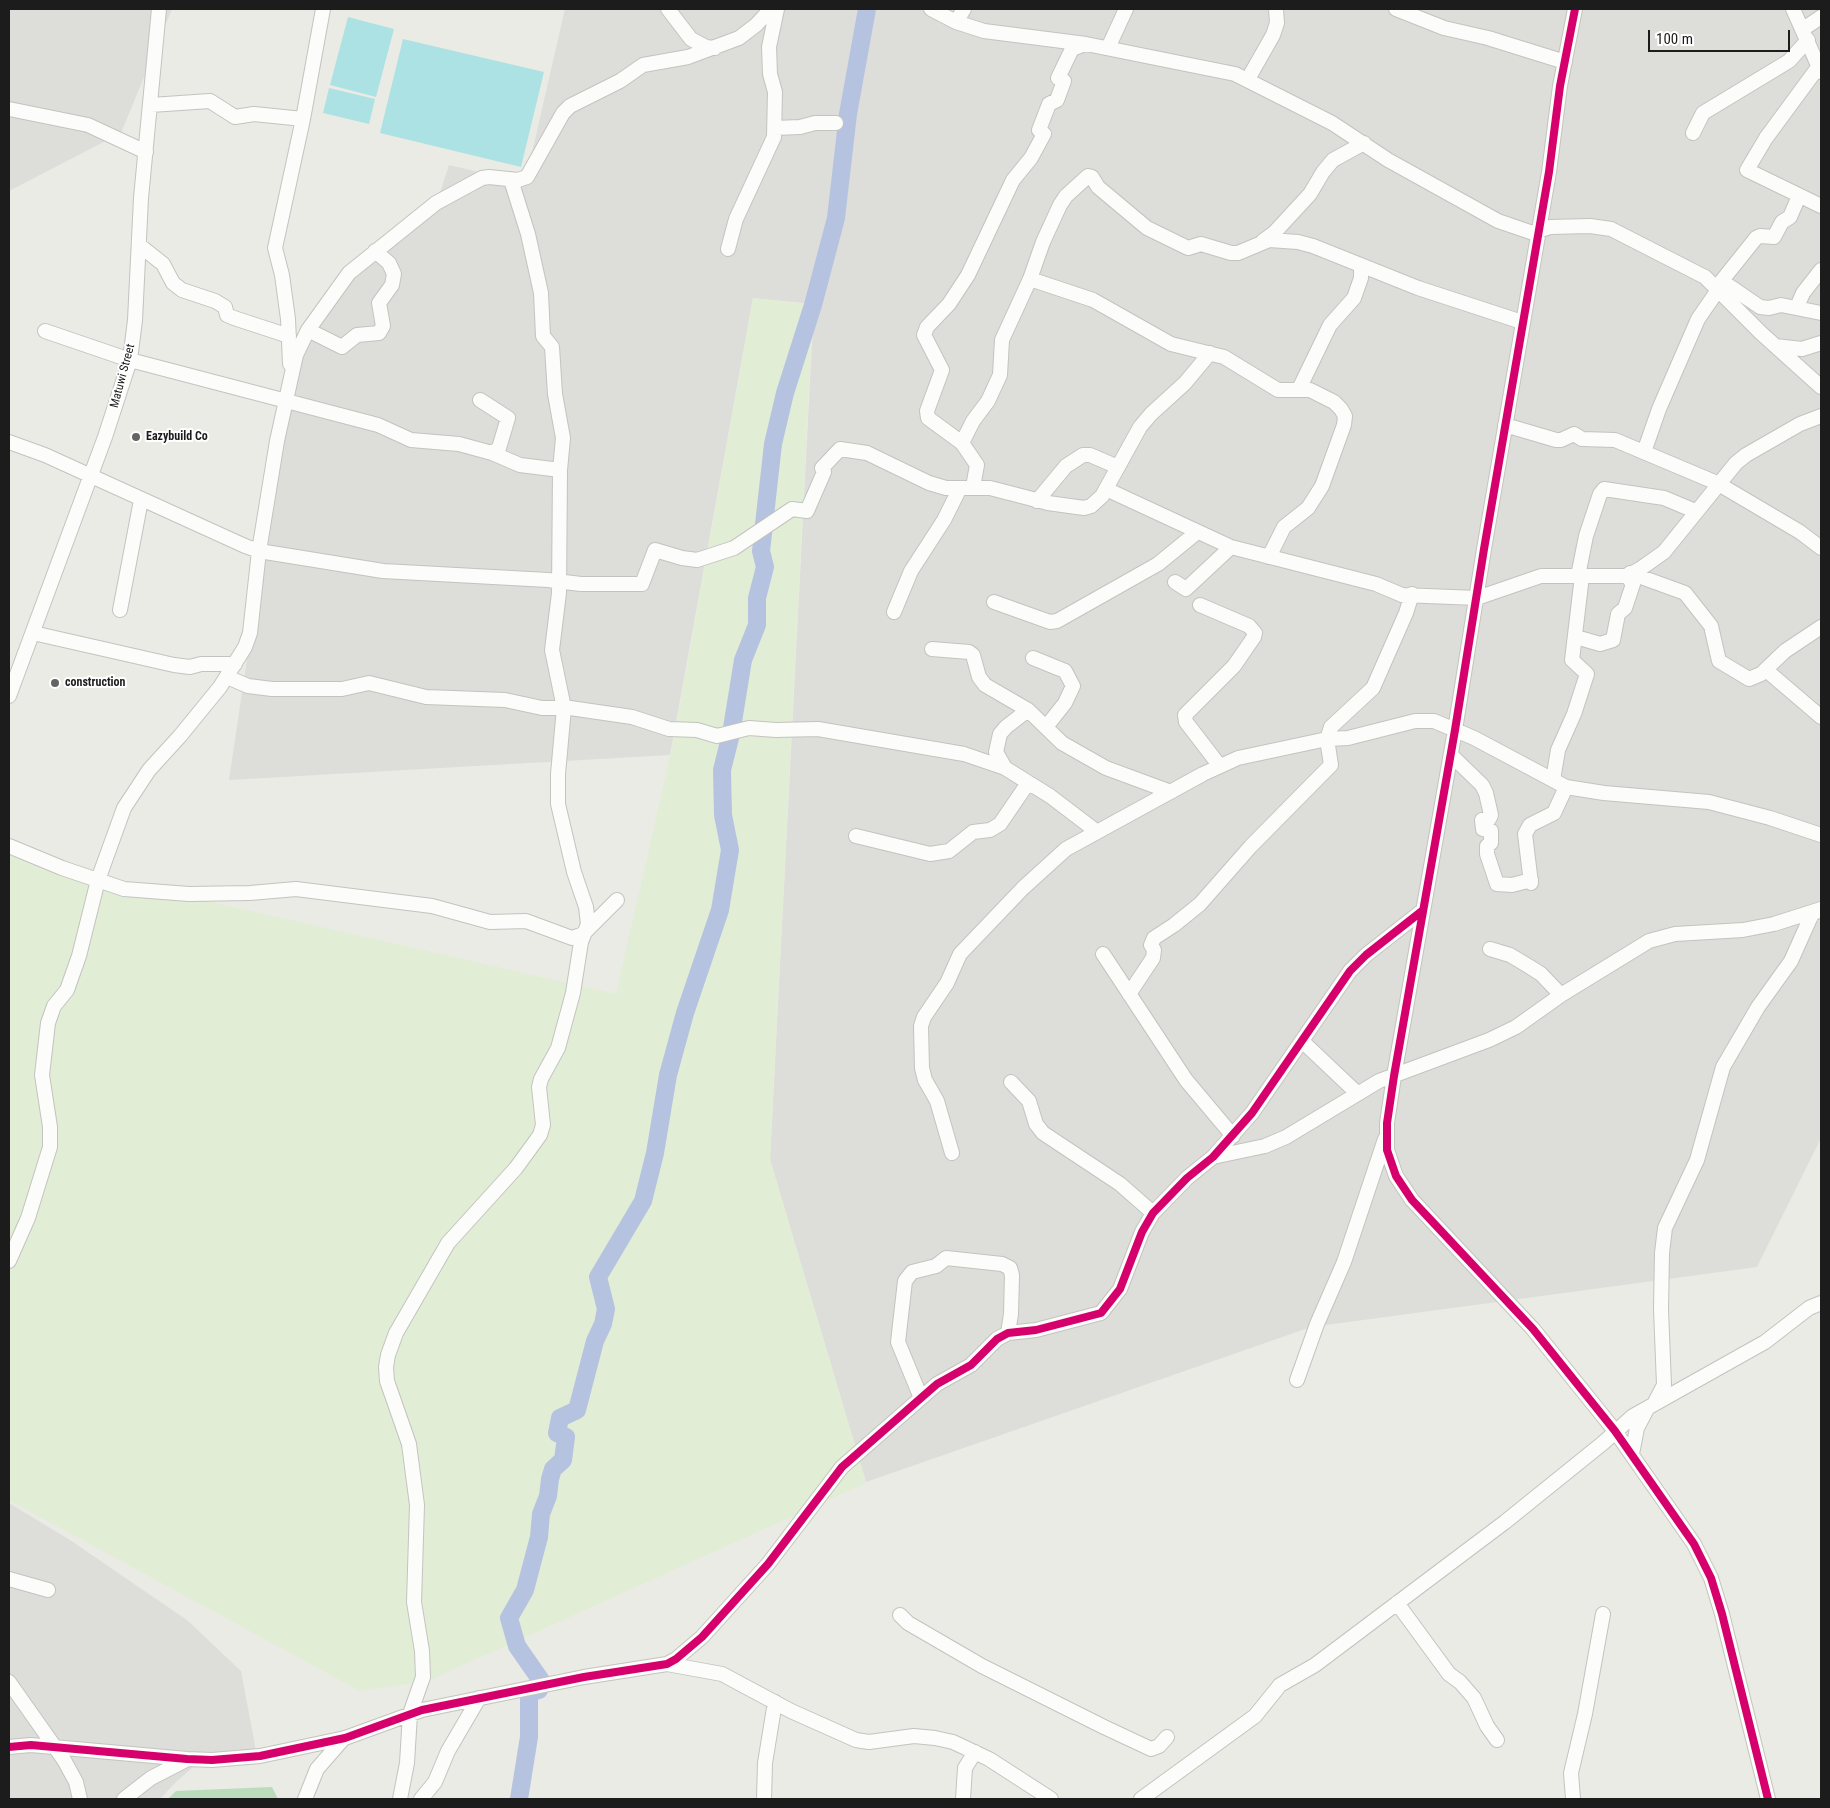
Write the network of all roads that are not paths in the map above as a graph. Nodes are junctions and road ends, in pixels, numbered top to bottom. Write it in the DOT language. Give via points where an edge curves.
graph roads {
  1 [pos="159,9"];
  2 [pos="324,9"];
  3 [pos="668,9"];
  4 [pos="771,9"];
  5 [pos="777,9"];
  6 [pos="931,9"];
  7 [pos="964,9"];
  8 [pos="1126,9"];
  9 [pos="1276,9"];
  10 [pos="1396,9"];
  11 [pos="1575,9"];
  12 [pos="1793,9"];
  13 [pos="1419,13"];
  14 [pos="1821,17"];
  15 [pos="956,22"];
  16 [pos="1805,35"];
  17 [pos="1086,44"];
  18 [pos="716,48"];
  19 [pos="1108,48"];
  20 [pos="1565,62"];
  21 [pos="1820,69"];
  22 [pos="1248,79"];
  23 [pos="151,105"];
  24 [pos="9,109"];
  25 [pos="303,119"];
  26 [pos="836,123"];
  27 [pos="775,128"];
  28 [pos="1693,133"];
  29 [pos="1364,143"];
  30 [pos="146,152"];
  31 [pos="511,180"];
  32 [pos="1799,196"];
  33 [pos="1821,206"];
  34 [pos="1539,231"];
  35 [pos="1262,241"];
  36 [pos="139,245"];
  37 [pos="728,249"];
  38 [pos="375,251"];
  39 [pos="1361,265"];
  40 [pos="1821,270"];
  41 [pos="1381,273"];
  42 [pos="1030,279"];
  43 [pos="1719,286"];
  44 [pos="1354,298"];
  45 [pos="1797,307"];
  46 [pos="1821,313"];
  47 [pos="1522,322"];
  48 [pos="308,330"];
  49 [pos="45,331"];
  50 [pos="289,336"];
  51 [pos="1821,343"];
  52 [pos="1775,346"];
  53 [pos="1210,353"];
  54 [pos="130,360"];
  55 [pos="291,377"];
  56 [pos="1821,387"];
  57 [pos="1299,389"];
  58 [pos="285,400"];
  59 [pos="480,400"];
  60 [pos="1821,416"];
  61 [pos="1505,426"];
  62 [pos="9,442"];
  63 [pos="962,443"];
  64 [pos="1644,452"];
  65 [pos="492,453"];
  66 [pos="1118,467"];
  67 [pos="560,470"];
  68 [pos="90,477"];
  69 [pos="1717,483"];
  70 [pos="967,487"];
  71 [pos="1106,489"];
  72 [pos="141,500"];
  73 [pos="1037,501"];
  74 [pos="1695,511"];
  75 [pos="1196,533"];
  76 [pos="1231,547"];
  77 [pos="1821,548"];
  78 [pos="259,551"];
  79 [pos="1269,558"];
  80 [pos="1628,574"];
  81 [pos="1580,576"];
  82 [pos="559,581"];
  83 [pos="1175,582"];
  84 [pos="1412,594"];
  85 [pos="1477,598"];
  86 [pos="994,602"];
  87 [pos="1200,605"];
  88 [pos="120,610"];
  89 [pos="894,612"];
  90 [pos="1821,627"];
  91 [pos="33,633"];
  92 [pos="1576,637"];
  93 [pos="932,649"];
  94 [pos="1033,658"];
  95 [pos="235,664"];
  96 [pos="1766,670"];
  97 [pos="227,677"];
  98 [pos="9,696"];
  99 [pos="564,708"];
  100 [pos="1028,710"];
  101 [pos="1821,717"];
  102 [pos="1046,727"];
  103 [pos="1455,730"];
  104 [pos="1327,739"];
  105 [pos="1451,755"];
  106 [pos="1220,765"];
  107 [pos="1005,768"];
  108 [pos="1553,780"];
  109 [pos="1028,783"];
  110 [pos="1566,787"];
  111 [pos="1171,792"];
  112 [pos="1096,831"];
  113 [pos="1821,835"];
  114 [pos="856,836"];
  115 [pos="9,846"];
  116 [pos="98,880"];
  117 [pos="616,900"];
  118 [pos="1821,909"];
  119 [pos="1422,911"];
  120 [pos="584,933"];
  121 [pos="1490,949"];
  122 [pos="1104,954"];
  123 [pos="1129,994"];
  124 [pos="1561,994"];
  125 [pos="1302,1041"];
  126 [pos="1394,1076"];
  127 [pos="1011,1082"];
  128 [pos="1358,1094"];
  129 [pos="1386,1135"];
  130 [pos="1233,1136"];
  131 [pos="952,1153"];
  132 [pos="1213,1157"];
  133 [pos="1153,1213"];
  134 [pos="9,1261"];
  135 [pos="1821,1303"];
  136 [pos="1008,1333"];
  137 [pos="1297,1380"];
  138 [pos="921,1398"];
  139 [pos="1651,1406"];
  140 [pos="1616,1431"];
  141 [pos="1632,1454"];
  142 [pos="9,1579"];
  143 [pos="48,1590"];
  144 [pos="1397,1603"];
  145 [pos="900,1614"];
  146 [pos="1603,1614"];
  147 [pos="666,1664"];
  148 [pos="9,1682"];
  149 [pos="479,1698"];
  150 [pos="775,1702"];
  151 [pos="410,1714"];
  152 [pos="1167,1737"];
  153 [pos="345,1738"];
  154 [pos="1497,1740"];
  155 [pos="9,1747"];
  156 [pos="54,1747"];
  157 [pos="975,1752"];
  158 [pos="187,1759"];
  159 [pos="80,1799"];
  160 [pos="124,1799"];
  161 [pos="305,1799"];
  162 [pos="400,1799"];
  163 [pos="421,1799"];
  164 [pos="764,1799"];
  165 [pos="963,1799"];
  166 [pos="1051,1799"];
  167 [pos="1141,1799"];
  168 [pos="1573,1799"];
  169 [pos="1768,1799"];
  1 -- 23 [label="street, Matuwi Street"];
  2 -- 25 [label="street"];
  3 -- 18 [label="street" via="691,39"];
  4 -- 18 [label="street" via="739,38"];
  5 -- 27 [label="street" via="769,55 775,92"];
  6 -- 15 [label="street"];
  7 -- 15 [label="street"];
  8 -- 19 [label="street"];
  9 -- 22 [label="street" via="1277,24 1273,35"];
  10 -- 13 [label="street"];
  11 -- 20 [label="street"];
  12 -- 16 [label="street"];
  13 -- 20 [label="street" via="1444,28"];
  14 -- 16 [label="street"];
  15 -- 17 [label="street" via="984,32"];
  16 -- 21 [label="street"];
  16 -- 28 [label="street" via="1789,61 1703,113"];
  17 -- 19 [label="street"];
  17 -- 63 [label="street" via="1072,49 1058,78 1064,81 1057,100 1050,104 1039,130 1044,134 1031,158 1013,180 968,275 924,335 942,370 927,411 928,418"];
  18 -- 31 [label="street" via="680,59 643,65 620,81 570,106 530,174 523,180"];
  19 -- 22 [label="street" via="1213,68"];
  20 -- 34 [label="street"];
  21 -- 32 [label="street" via="1766,138 1747,170"];
  22 -- 29 [label="street"];
  23 -- 25 [label="street" via="210,101 235,117 254,114"];
  23 -- 30 [label="street, Matuwi Street"];
  24 -- 30 [label="street" via="88,125"];
  25 -- 50 [label="street" via="275,248 282,275"];
  26 -- 27 [label="street"];
  27 -- 37 [label="street" via="774,137 736,218"];
  29 -- 34 [label="street" via="1498,221 1530,233"];
  29 -- 35 [label="street" via="1327,166 1310,194 1274,233"];
  30 -- 36 [label="street, Matuwi Street"];
  31 -- 38 [label="street" via="490,176 482,178 428,208"];
  31 -- 67 [label="street" via="528,234 541,293 543,336 552,347 563,443"];
  32 -- 33 [label="street"];
  32 -- 43 [label="street" via="1790,217 1782,222 1774,237 1756,238"];
  34 -- 43 [label="street" via="1550,227 1611,229"];
  34 -- 47 [label="street"];
  35 -- 39 [label="street" via="1313,246"];
  35 -- 42 [label="street" via="1231,253 1201,244 1188,248 1147,228 1088,176 1060,205"];
  36 -- 50 [label="street" via="163,264 173,283 182,290 216,301 225,307 227,315"];
  36 -- 54 [label="street, Matuwi Street"];
  38 -- 48 [label="street" via="342,280"];
  38 -- 48 [label="street" via="389,263 394,274 392,285 379,303 383,326 379,333 357,335 342,347"];
  39 -- 41 [label="street"];
  39 -- 44 [label="street" via="1361,278"];
  40 -- 45 [label="street" via="1803,293"];
  41 -- 44 [label="street"];
  41 -- 47 [label="street"];
  42 -- 53 [label="street" via="1093,300 1171,344"];
  42 -- 63 [label="street" via="1002,340 1000,375"];
  43 -- 45 [label="street" via="1760,307"];
  43 -- 52 [label="street"];
  43 -- 64 [label="street" via="1698,319"];
  44 -- 57 [label="street" via="1330,326"];
  45 -- 46 [label="street"];
  47 -- 61 [label="street"];
  48 -- 55 [label="street" via="296,355"];
  49 -- 54 [label="street"];
  50 -- 55 [label="street"];
  51 -- 52 [label="street" via="1802,349"];
  52 -- 56 [label="street"];
  53 -- 57 [label="street" via="1238,363 1278,390"];
  53 -- 66 [label="street" via="1186,383 1140,427"];
  54 -- 58 [label="street"];
  54 -- 68 [label="street, Matuwi Street"];
  55 -- 58 [label="street"];
  57 -- 79 [label="street" via="1310,390 1334,402 1345,416 1344,425 1322,486 1308,508 1284,528"];
  58 -- 65 [label="street" via="378,425 411,440 459,444"];
  58 -- 78 [label="street"];
  59 -- 65 [label="street" via="508,418 499,448"];
  60 -- 69 [label="street" via="1800,424 1746,455"];
  61 -- 64 [label="street" via="1556,440 1574,434 1582,439 1615,440"];
  61 -- 85 [label="street"];
  62 -- 68 [label="street"];
  63 -- 70 [label="street" via="977,465"];
  64 -- 69 [label="street"];
  65 -- 67 [label="street" via="520,465"];
  66 -- 71 [label="street"];
  66 -- 73 [label="street" via="1083,455 1066,466"];
  67 -- 82 [label="street"];
  68 -- 72 [label="street"];
  68 -- 91 [label="street, Matuwi Street"];
  69 -- 74 [label="street"];
  69 -- 77 [label="street"];
  70 -- 73 [label="street" via="997,490"];
  70 -- 82 [label="street" via="946,488 929,483 867,453 840,449 822,468 824,472 807,511 792,509 734,548 697,560 655,550 642,584"];
  70 -- 89 [label="street" via="911,571"];
  71 -- 73 [label="street" via="1096,502 1084,508"];
  71 -- 75 [label="street"];
  72 -- 78 [label="street"];
  72 -- 88 [label="street"];
  74 -- 80 [label="street" via="1664,552"];
  74 -- 81 [label="street" via="1664,498 1604,490 1586,536"];
  75 -- 76 [label="street"];
  75 -- 86 [label="street" via="1158,564 1058,622"];
  76 -- 79 [label="street"];
  76 -- 83 [label="street" via="1186,589"];
  78 -- 82 [label="street" via="383,571"];
  78 -- 95 [label="street" via="250,633"];
  79 -- 84 [label="street" via="1376,584 1402,595"];
  80 -- 81 [label="street"];
  80 -- 92 [label="street" via="1633,584 1625,608 1618,614 1613,640 1600,644"];
  80 -- 96 [label="street" via="1685,593 1711,626 1716,655 1724,666 1749,679"];
  81 -- 85 [label="street" via="1541,576"];
  81 -- 92 [label="street"];
  82 -- 99 [label="street" via="552,650"];
  84 -- 85 [label="street"];
  84 -- 104 [label="street" via="1373,688 1331,727"];
  85 -- 103 [label="street"];
  87 -- 106 [label="street" via="1249,626 1255,633 1238,661 1185,715 1186,722"];
  90 -- 96 [label="street" via="1785,651"];
  91 -- 95 [label="street" via="174,665"];
  91 -- 98 [label="street, Matuwi Street"];
  92 -- 108 [label="street" via="1572,660 1587,674 1558,750"];
  93 -- 100 [label="street" via="969,652 985,685"];
  94 -- 102 [label="street" via="1065,671 1073,686 1065,703"];
  95 -- 97 [label="street"];
  96 -- 101 [label="street"];
  97 -- 99 [label="street" via="248,686 265,688 342,689 363,683 426,697 505,700 542,708"];
  97 -- 116 [label="street" via="130,797"];
  99 -- 107 [label="street" via="632,717 669,729 696,730 718,736 749,728 818,729 964,754"];
  99 -- 120 [label="street" via="558,804 588,914"];
  100 -- 102 [label="street"];
  100 -- 107 [label="street" via="1000,734 996,752"];
  102 -- 111 [label="street" via="1076,752 1118,773"];
  103 -- 104 [label="street" via="1434,722 1415,721 1348,738"];
  103 -- 105 [label="street"];
  103 -- 108 [label="street"];
  104 -- 106 [label="street" via="1238,758"];
  104 -- 123 [label="street" via="1331,765 1251,846 1200,904 1154,938 1151,945 1153,958"];
  105 -- 110 [label="street" via="1478,780 1486,793 1491,814 1489,819 1482,820 1483,828 1492,831 1487,854 1497,884 1512,886 1531,882 1525,834 1530,826 1554,813"];
  105 -- 119 [label="street"];
  106 -- 111 [label="street"];
  107 -- 109 [label="street"];
  108 -- 110 [label="street"];
  109 -- 112 [label="street"];
  109 -- 114 [label="street" via="1000,824 990,830 973,832 949,851 930,854"];
  110 -- 113 [label="street" via="1604,794 1709,802"];
  111 -- 112 [label="street"];
  112 -- 131 [label="street" via="1060,854 1022,888 960,954 947,983 922,1021 922,1068 937,1101"];
  115 -- 116 [label="street"];
  116 -- 120 [label="street" via="124,889 189,894 296,889 432,906 490,922 526,921 572,938"];
  116 -- 134 [label="street" via="79,956 67,990 54,1006 48,1023 42,1075 50,1147 28,1218"];
  117 -- 120 [label="street"];
  118 -- 124 [label="street" via="1743,930 1675,934 1649,941"];
  118 -- 139 [label="street" via="1812,914 1791,961 1758,1007 1723,1067 1697,1160 1665,1228 1661,1309 1664,1385"];
  119 -- 125 [label="street" via="1350,971"];
  119 -- 126 [label="street"];
  120 -- 151 [label="street" via="573,993 558,1048 539,1087 543,1125 540,1135 516,1168 448,1243 396,1334 388,1355 388,1380 409,1444 417,1505 414,1602 423,1678"];
  121 -- 124 [label="street" via="1530,966"];
  122 -- 123 [label="street"];
  123 -- 130 [label="street" via="1186,1080"];
  124 -- 126 [label="street" via="1516,1027"];
  125 -- 128 [label="street"];
  125 -- 130 [label="street" via="1271,1089"];
  126 -- 128 [label="street"];
  126 -- 129 [label="street"];
  127 -- 133 [label="street" via="1029,1101 1036,1124 1043,1133 1120,1184"];
  128 -- 132 [label="street" via="1286,1137 1265,1146"];
  129 -- 137 [label="street" via="1344,1262 1316,1324"];
  129 -- 140 [label="street" via="1391,1164 1412,1200 1509,1301"];
  130 -- 132 [label="street"];
  132 -- 133 [label="street"];
  133 -- 136 [label="street" via="1142,1232 1120,1289 1101,1313 1036,1330"];
  135 -- 139 [label="street" via="1809,1308 1765,1342"];
  136 -- 138 [label="street" via="997,1339 971,1365 937,1384"];
  136 -- 138 [label="street" via="1010,1268 1002,1264 946,1258 936,1266 912,1272 905,1281 898,1342"];
  138 -- 147 [label="street" via="842,1468 791,1536 742,1593 702,1637"];
  139 -- 140 [label="street"];
  139 -- 141 [label="street" via="1641,1417"];
  140 -- 141 [label="street"];
  140 -- 144 [label="street" via="1505,1522"];
  141 -- 169 [label="street" via="1685,1530 1711,1578"];
  142 -- 143 [label="street"];
  144 -- 154 [label="street" via="1449,1674 1474,1698"];
  144 -- 167 [label="street" via="1315,1666 1280,1685 1254,1716"];
  145 -- 152 [label="street" via="908,1624 982,1666 1151,1749"];
  146 -- 168 [label="street" via="1571,1773"];
  147 -- 149 [label="street"];
  147 -- 150 [label="street" via="722,1674"];
  148 -- 156 [label="street"];
  149 -- 151 [label="street"];
  149 -- 163 [label="street" via="448,1750 435,1782"];
  150 -- 157 [label="street" via="856,1740 869,1742 926,1736 953,1742"];
  150 -- 164 [label="street" via="765,1762"];
  151 -- 153 [label="street"];
  151 -- 162 [label="street" via="407,1763"];
  153 -- 158 [label="street" via="260,1756"];
  153 -- 161 [label="street" via="317,1769"];
  155 -- 156 [label="street"];
  156 -- 158 [label="street"];
  156 -- 159 [label="street" via="76,1782"];
  157 -- 165 [label="street" via="964,1768"];
  157 -- 166 [label="street"];
  158 -- 160 [label="street" via="151,1778"];
}
